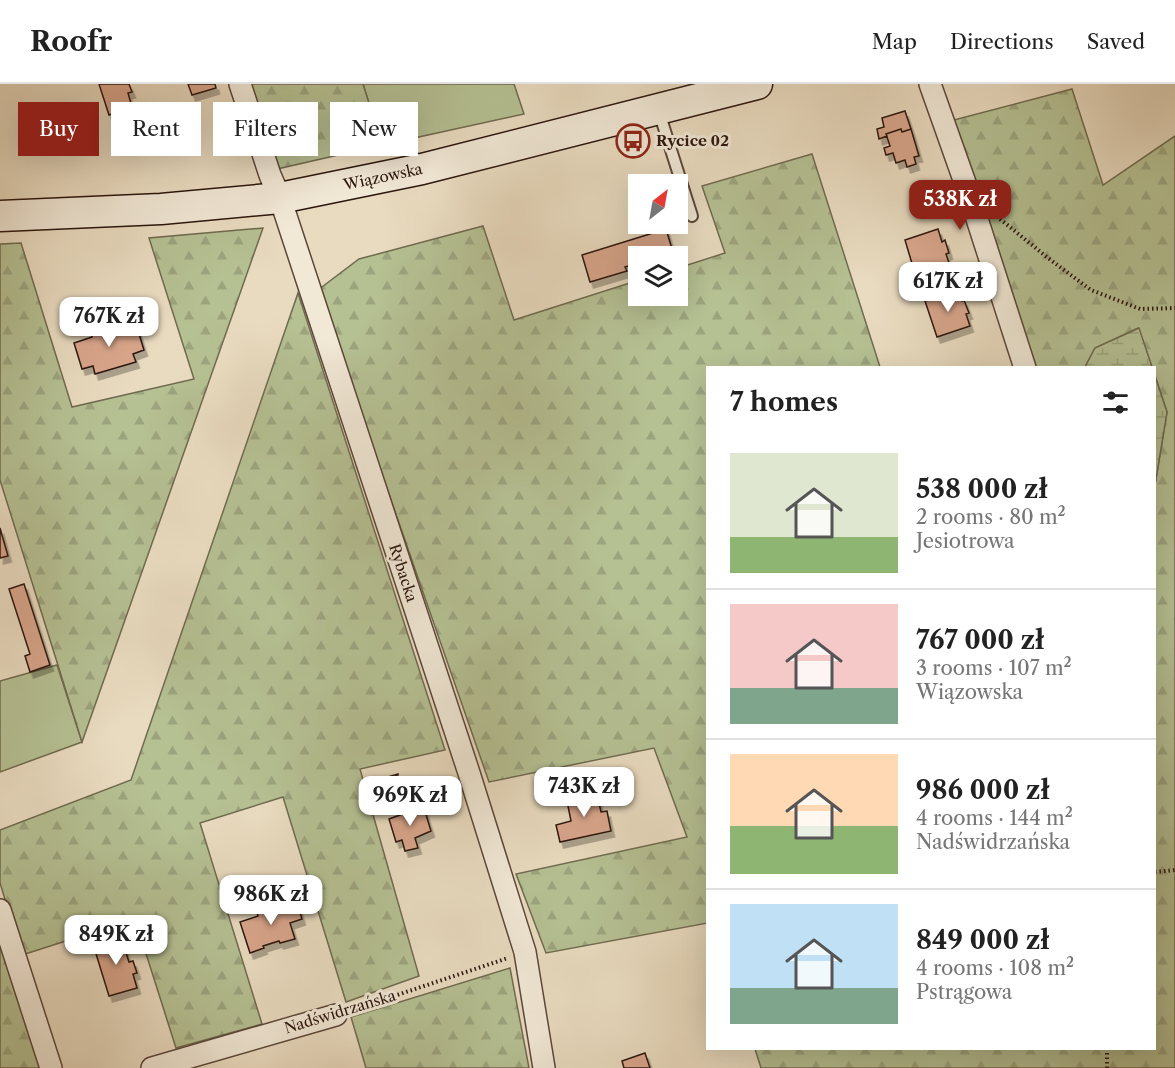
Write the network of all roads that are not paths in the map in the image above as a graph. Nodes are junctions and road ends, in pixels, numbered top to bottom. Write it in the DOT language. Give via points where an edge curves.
graph roads {
  1 [pos="240,84"];
  2 [pos="757,84"];
  3 [pos="930,84"];
  4 [pos="658,109"];
  5 [pos="280,198"];
  6 [pos="0,216"];
  7 [pos="692,216"];
  8 [pos="1024,366"];
  9 [pos="0,910"];
  10 [pos="336,1015"];
  11 [pos="51,1068"];
  12 [pos="152,1068"];
  13 [pos="544,1068"];
  1 -- 5 [label="street, Rybacka"];
  2 -- 4 [label="main road, Wiązowska"];
  3 -- 8 [label="street"];
  4 -- 5 [label="main road, Wiązowska" via="422,169"];
  4 -- 7 [label="lane"];
  5 -- 6 [label="main road, Wiązowska" via="161,209"];
  5 -- 13 [label="street, Rybacka" via="525,952"];
  9 -- 11 [label="street"];
  10 -- 12 [label="street, Nadświdrzańska"];
}
